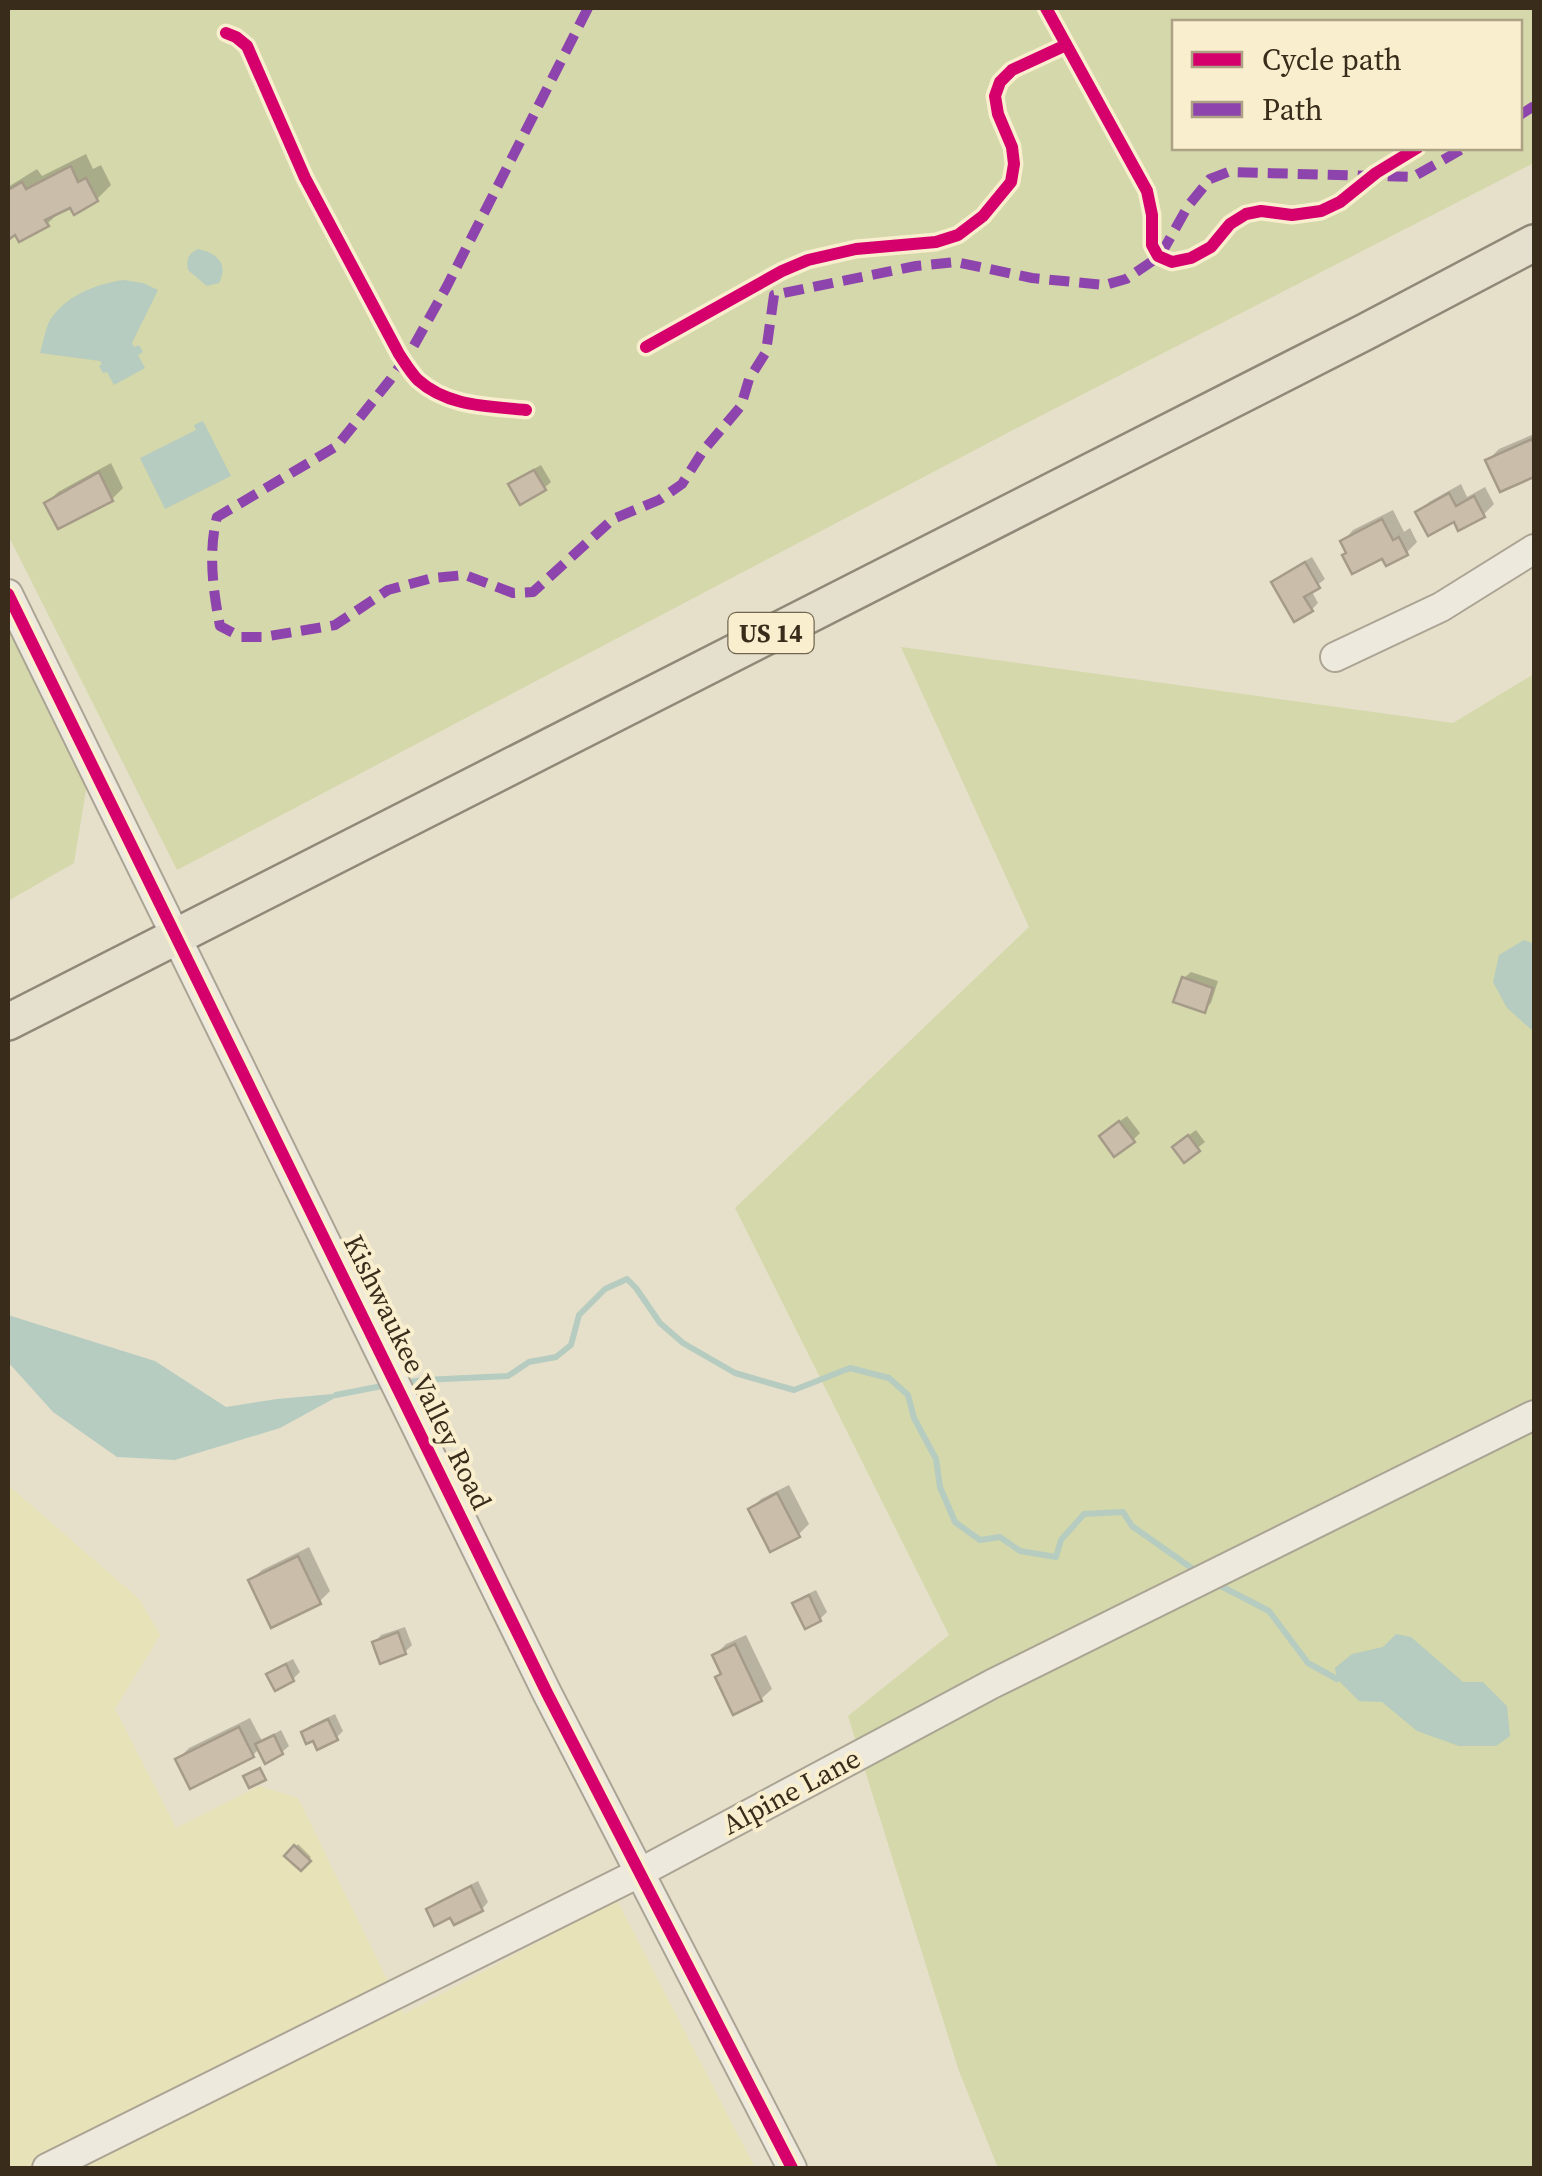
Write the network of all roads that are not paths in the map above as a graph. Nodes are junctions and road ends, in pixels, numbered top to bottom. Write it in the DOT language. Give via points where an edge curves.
graph roads {
  1 [pos="1534,243"];
  2 [pos="1534,549"];
  3 [pos="8,594"];
  4 [pos="1334,657"];
  5 [pos="177,934"];
  6 [pos="8,1022"];
  7 [pos="1534,1415"];
  8 [pos="638,1873"];
  9 [pos="47,2168"];
  10 [pos="792,2168"];
  1 -- 5 [label="main road, US 14"];
  2 -- 4 [label="street" via="1441,606"];
  3 -- 5 [label="street, Kishwaukee Valley Road"];
  5 -- 6 [label="main road, US 14"];
  5 -- 8 [label="street, Kishwaukee Valley Road"];
  7 -- 8 [label="street, Alpine Lane" via="992,1684"];
  8 -- 9 [label="street, Alpine Lane"];
  8 -- 10 [label="street, Kishwaukee Valley Road"];
}
